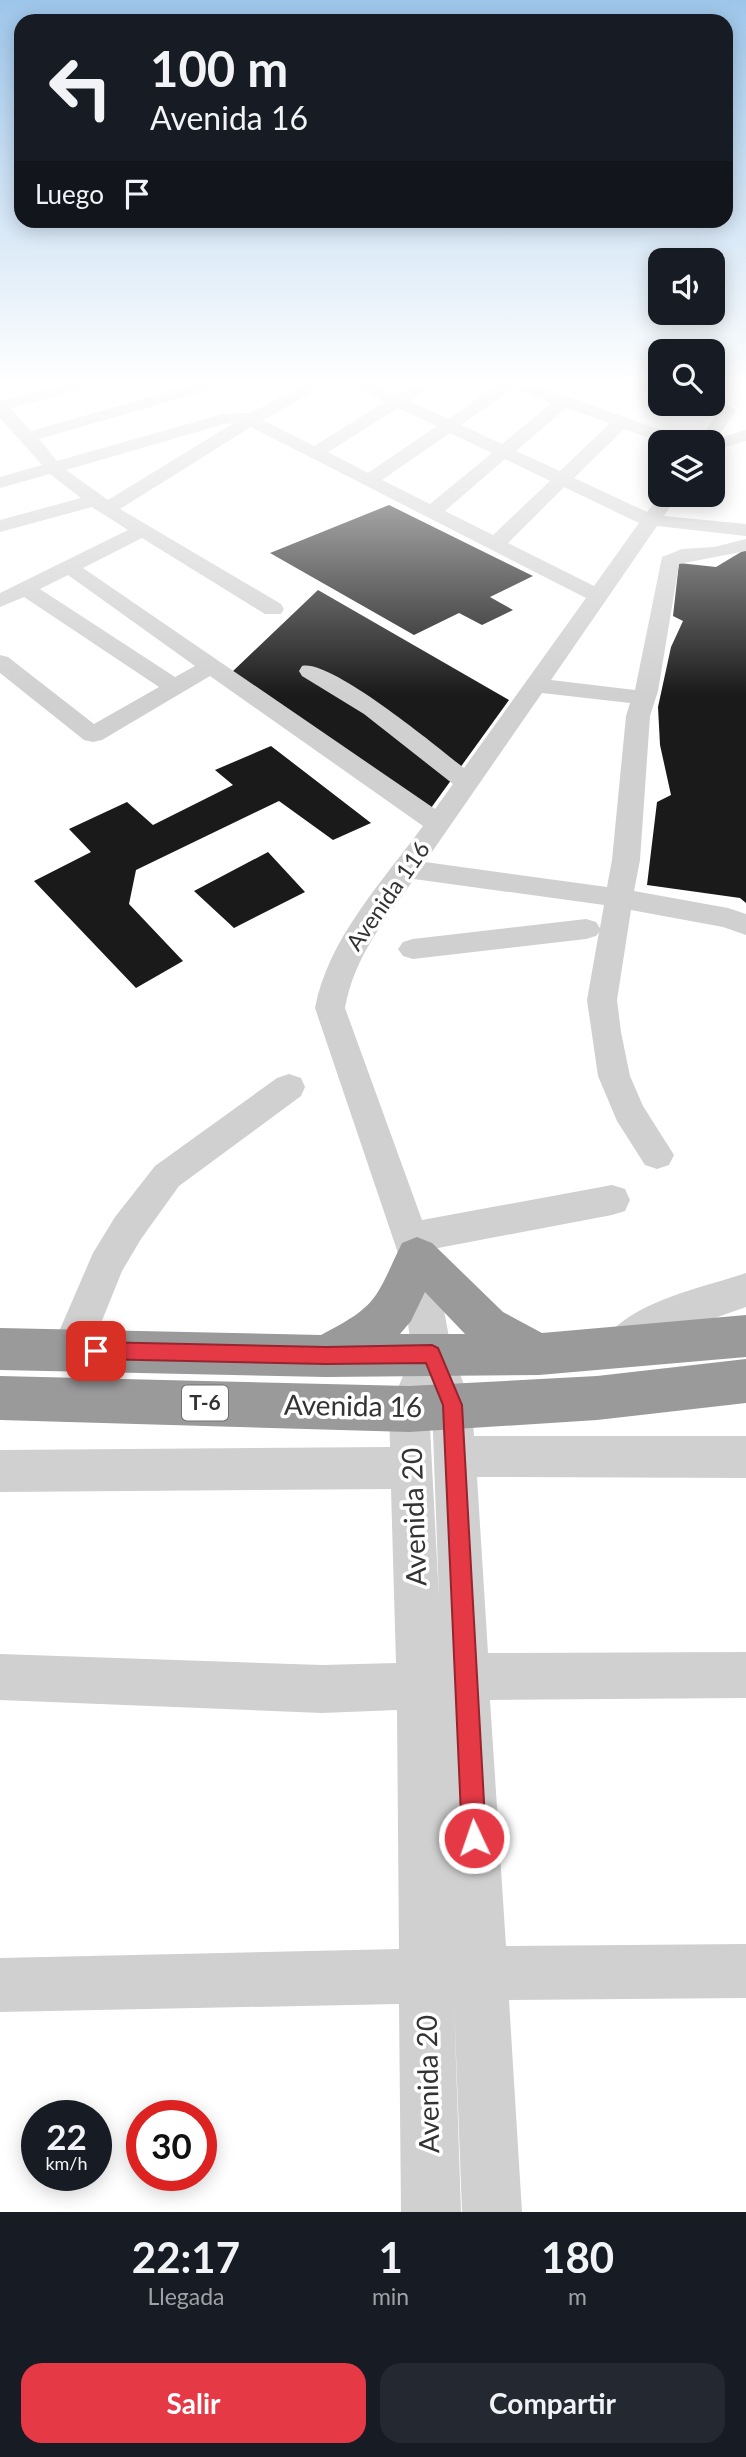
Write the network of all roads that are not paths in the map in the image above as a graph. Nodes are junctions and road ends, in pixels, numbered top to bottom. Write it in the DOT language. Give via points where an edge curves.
graph roads {
  1 [pos="80,488"];
  2 [pos="130,488"];
  3 [pos="388,488"];
  4 [pos="461,488"];
  5 [pos="552,488"];
  6 [pos="581,488"];
  7 [pos="102,504"];
  8 [pos="433,512"];
  9 [pos="746,523"];
  10 [pos="0,526"];
  11 [pos="660,526"];
  12 [pos="746,530"];
  13 [pos="142,531"];
  14 [pos="495,544"];
  15 [pos="746,545"];
  16 [pos="69,567"];
  17 [pos="25,589"];
  18 [pos="598,596"];
  19 [pos="0,601"];
  20 [pos="273,609"];
  21 [pos="0,662"];
  22 [pos="211,666"];
  23 [pos="310,671"];
  24 [pos="539,681"];
  25 [pos="175,687"];
  26 [pos="645,694"];
  27 [pos="467,783"];
  28 [pos="438,824"];
  29 [pos="412,862"];
  30 [pos="620,892"];
  31 [pos="746,925"];
  32 [pos="586,929"];
  33 [pos="413,949"];
  34 [pos="289,1087"];
  35 [pos="657,1155"];
  36 [pos="612,1200"];
  37 [pos="413,1247"];
  38 [pos="746,1290"];
  39 [pos="746,1336"];
  40 [pos="620,1348"];
  41 [pos="0,1349"];
  42 [pos="71,1350"];
  43 [pos="432,1354"];
  44 [pos="539,1354"];
  45 [pos="326,1356"];
  46 [pos="746,1381"];
  47 [pos="0,1398"];
  48 [pos="431,1407"];
  49 [pos="746,1457"];
  50 [pos="434,1462"];
  51 [pos="0,1471"];
  52 [pos="746,1675"];
  53 [pos="0,1677"];
  54 [pos="443,1681"];
  55 [pos="746,1971"];
  56 [pos="481,1973"];
  57 [pos="425,1976"];
  58 [pos="0,1985"];
  59 [pos="431,2212"];
  60 [pos="492,2212"];
  1 -- 7 [label="street"];
  2 -- 7 [label="street"];
  3 -- 8 [label="street"];
  4 -- 8 [label="street"];
  5 -- 14 [label="street"];
  6 -- 11 [label="street"];
  7 -- 10 [label="street"];
  7 -- 13 [label="street"];
  8 -- 14 [label="street"];
  9 -- 11 [label="street"];
  11 -- 12 [label="street"];
  11 -- 15 [label="street" via="682,555 726,552"];
  11 -- 18 [label="street, Avenida 116"];
  11 -- 26 [label="street"];
  13 -- 16 [label="street"];
  13 -- 20 [label="street"];
  14 -- 18 [label="street"];
  16 -- 17 [label="street"];
  16 -- 22 [label="street"];
  17 -- 19 [label="street"];
  17 -- 25 [label="street"];
  18 -- 24 [label="street, Avenida 116"];
  21 -- 25 [label="street" via="93,735"];
  22 -- 25 [label="street"];
  22 -- 28 [label="street"];
  23 -- 27 [label="street" via="372,709"];
  24 -- 26 [label="street"];
  24 -- 27 [label="street, Avenida 116"];
  26 -- 30 [label="street" via="638,716"];
  27 -- 28 [label="street, Avenida 116"];
  28 -- 29 [label="street, Avenida 116"];
  29 -- 30 [label="street"];
  29 -- 37 [label="street, Avenida 116" via="348,952 335,981 330,1008"];
  30 -- 31 [label="street"];
  30 -- 35 [label="street" via="601,1000 605,1032 614,1076 629,1112"];
  32 -- 33 [label="street"];
  34 -- 42 [label="street" via="167,1176 106,1264"];
  36 -- 37 [label="street"];
  37 -- 43 [label="street, Avenida 116"];
  37 -- 44 [label="highway" via="487,1326"];
  37 -- 45 [label="highway" via="399,1305 389,1319"];
  38 -- 40 [label="street" via="648,1324"];
  39 -- 40 [label="highway, Avenida 16 / T-6"];
  40 -- 44 [label="highway, Avenida 16 / T-6"];
  41 -- 42 [label="highway, Avenida 16 / T-6"];
  42 -- 45 [label="highway, Avenida 16 / T-6"];
  43 -- 44 [label="highway, Avenida 16 / T-6"];
  43 -- 45 [label="highway, Avenida 16 / T-6"];
  43 -- 48 [label="street, Avenida 20"];
  46 -- 48 [label="highway, Avenida 16 / T-6" via="597,1398"];
  47 -- 48 [label="highway, Avenida 16 / T-6"];
  48 -- 50 [label="street, Avenida 20"];
  49 -- 50 [label="street"];
  50 -- 51 [label="street"];
  50 -- 54 [label="street, Avenida 20"];
  52 -- 54 [label="street"];
  53 -- 54 [label="street" via="322,1689"];
  54 -- 56 [label="street, Avenida 20"];
  54 -- 57 [label="street, Avenida 20"];
  55 -- 56 [label="street"];
  56 -- 57 [label="street"];
  56 -- 60 [label="street, Avenida 20"];
  57 -- 58 [label="street"];
  57 -- 59 [label="street, Avenida 20"];
}
